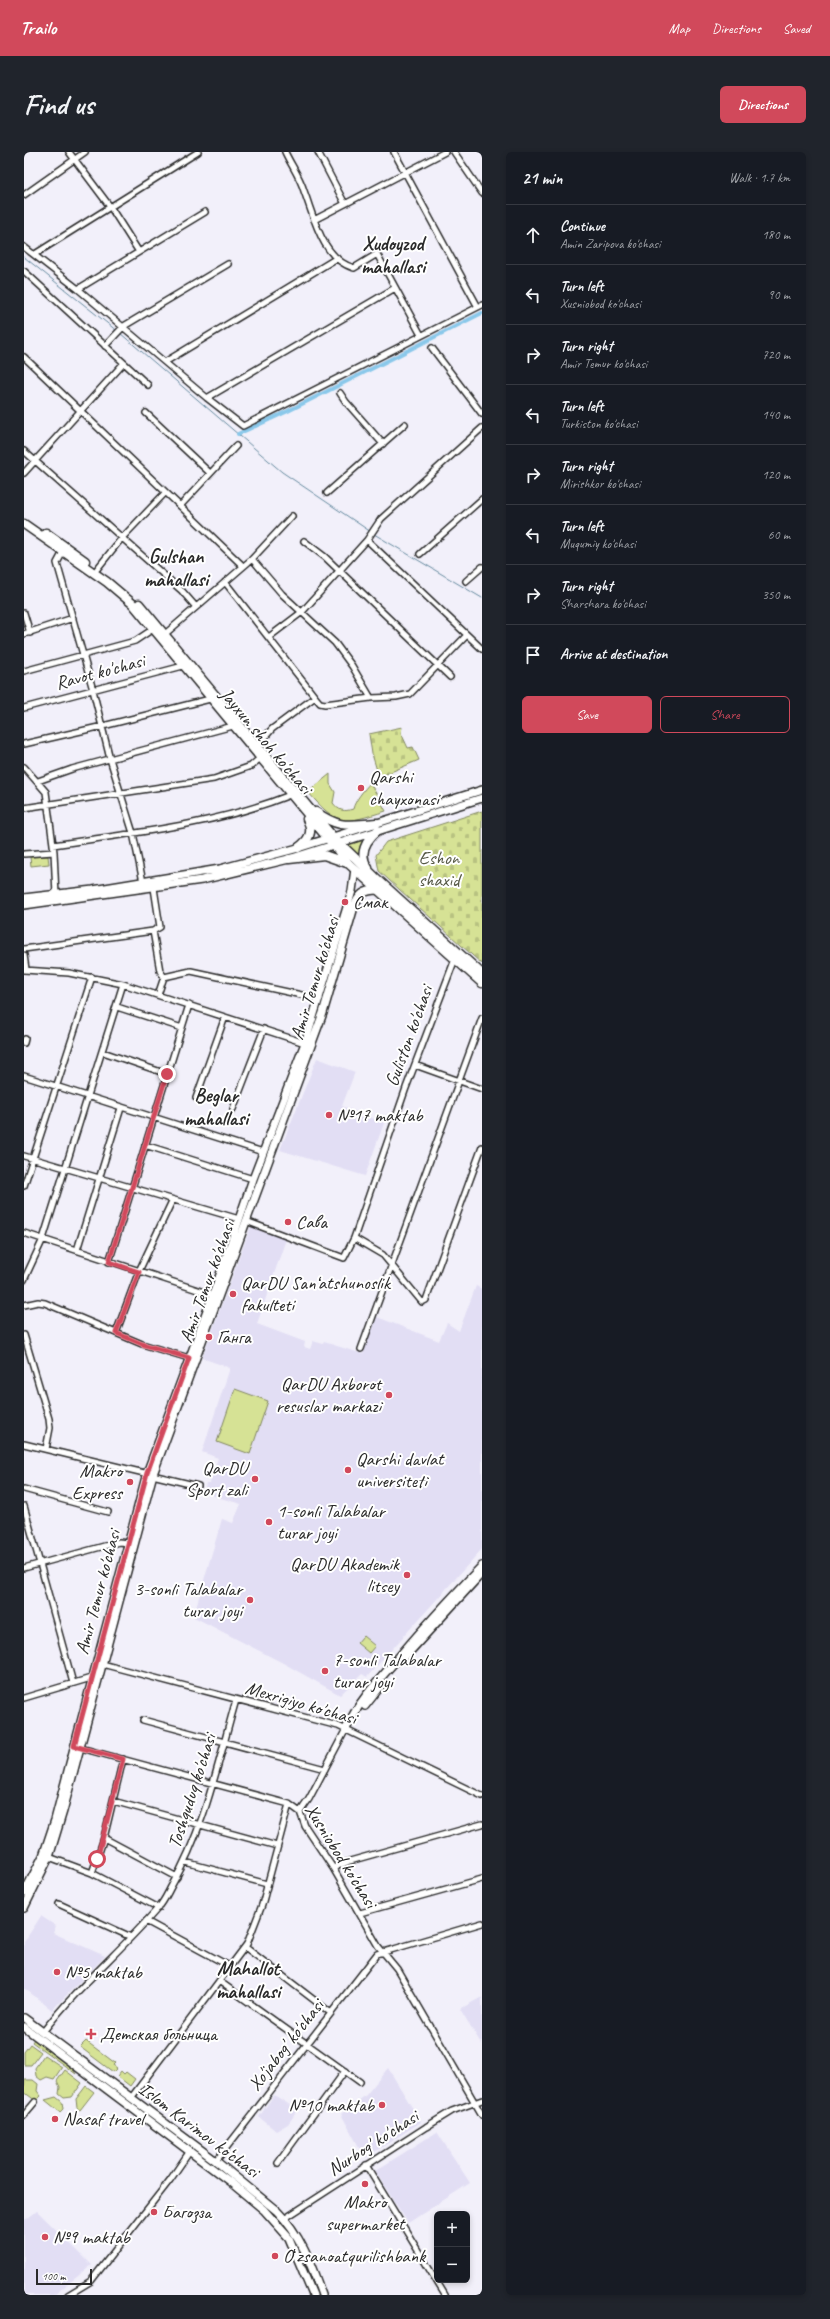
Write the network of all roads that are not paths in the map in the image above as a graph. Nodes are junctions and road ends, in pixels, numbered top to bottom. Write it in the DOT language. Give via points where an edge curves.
graph roads {
  1 [pos="69,152"];
  2 [pos="85,152"];
  3 [pos="198,152"];
  4 [pos="285,152"];
  5 [pos="318,152"];
  6 [pos="394,152"];
  7 [pos="445,152"];
  8 [pos="454,152"];
  9 [pos="74,159"];
  10 [pos="406,174"];
  11 [pos="482,193"];
  12 [pos="24,195"];
  13 [pos="345,204"];
  14 [pos="111,208"];
  15 [pos="205,212"];
  16 [pos="314,220"];
  17 [pos="24,247"];
  18 [pos="139,252"];
  19 [pos="35,254"];
  20 [pos="337,258"];
  21 [pos="228,264"];
  22 [pos="24,271"];
  23 [pos="395,288"];
  24 [pos="78,289"];
  25 [pos="480,306"];
  26 [pos="122,328"];
  27 [pos="421,335"];
  28 [pos="105,346"];
  29 [pos="432,348"];
  30 [pos="24,357"];
  31 [pos="165,362"];
  32 [pos="124,363"];
  33 [pos="148,385"];
  34 [pos="340,393"];
  35 [pos="207,398"];
  36 [pos="81,409"];
  37 [pos="146,413"];
  38 [pos="482,414"];
  39 [pos="405,424"];
  40 [pos="482,428"];
  41 [pos="383,444"];
  42 [pos="236,446"];
  43 [pos="24,451"];
  44 [pos="35,461"];
  45 [pos="24,473"];
  46 [pos="210,474"];
  47 [pos="165,493"];
  48 [pos="327,493"];
  49 [pos="482,499"];
  50 [pos="180,506"];
  51 [pos="292,516"];
  52 [pos="24,518"];
  53 [pos="24,524"];
  54 [pos="121,539"];
  55 [pos="367,540"];
  56 [pos="304,541"];
  57 [pos="63,552"];
  58 [pos="420,554"];
  59 [pos="252,559"];
  60 [pos="243,566"];
  61 [pos="482,567"];
  62 [pos="97,569"];
  63 [pos="340,571"];
  64 [pos="466,581"];
  65 [pos="225,582"];
  66 [pos="196,607"];
  67 [pos="24,612"];
  68 [pos="302,612"];
  69 [pos="73,618"];
  70 [pos="153,629"];
  71 [pos="27,633"];
  72 [pos="165,634"];
  73 [pos="467,635"];
  74 [pos="270,637"];
  75 [pos="482,649"];
  76 [pos="84,656"];
  77 [pos="438,664"];
  78 [pos="183,666"];
  79 [pos="24,671"];
  80 [pos="450,677"];
  81 [pos="93,690"];
  82 [pos="315,696"];
  83 [pos="210,698"];
  84 [pos="371,698"];
  85 [pos="24,708"];
  86 [pos="103,726"];
  87 [pos="233,726"];
  88 [pos="24,744"];
  89 [pos="258,745"];
  90 [pos="110,759"];
  91 [pos="260,759"];
  92 [pos="24,767"];
  93 [pos="38,781"];
  94 [pos="482,790"];
  95 [pos="122,794"];
  96 [pos="290,795"];
  97 [pos="482,798"];
  98 [pos="49,805"];
  99 [pos="305,807"];
  100 [pos="24,808"];
  101 [pos="377,826"];
  102 [pos="133,833"];
  103 [pos="333,840"];
  104 [pos="53,844"];
  105 [pos="298,848"];
  106 [pos="54,852"];
  107 [pos="24,854"];
  108 [pos="290,859"];
  109 [pos="352,867"];
  110 [pos="374,877"];
  111 [pos="143,882"];
  112 [pos="154,888"];
  113 [pos="378,890"];
  114 [pos="56,895"];
  115 [pos="24,898"];
  116 [pos="38,900"];
  117 [pos="24,905"];
  118 [pos="153,931"];
  119 [pos="24,949"];
  120 [pos="24,955"];
  121 [pos="455,959"];
  122 [pos="25,970"];
  123 [pos="482,974"];
  124 [pos="92,977"];
  125 [pos="164,977"];
  126 [pos="482,983"];
  127 [pos="124,984"];
  128 [pos="158,995"];
  129 [pos="320,999"];
  130 [pos="189,1005"];
  131 [pos="117,1007"];
  132 [pos="225,1017"];
  133 [pos="482,1018"];
  134 [pos="182,1028"];
  135 [pos="264,1029"];
  136 [pos="305,1043"];
  137 [pos="103,1052"];
  138 [pos="415,1065"];
  139 [pos="167,1074"];
  140 [pos="24,1076"];
  141 [pos="459,1081"];
  142 [pos="55,1086"];
  143 [pos="482,1089"];
  144 [pos="88,1097"];
  145 [pos="196,1098"];
  146 [pos="121,1108"];
  147 [pos="233,1109"];
  148 [pos="153,1117"];
  149 [pos="145,1145"];
  150 [pos="482,1147"];
  151 [pos="263,1152"];
  152 [pos="24,1156"];
  153 [pos="32,1159"];
  154 [pos="66,1169"];
  155 [pos="98,1179"];
  156 [pos="253,1179"];
  157 [pos="24,1186"];
  158 [pos="132,1189"];
  159 [pos="172,1201"];
  160 [pos="243,1220"];
  161 [pos="24,1232"];
  162 [pos="354,1238"];
  163 [pos="43,1239"];
  164 [pos="77,1250"];
  165 [pos="109,1262"];
  166 [pos="391,1264"];
  167 [pos="139,1272"];
  168 [pos="24,1280"];
  169 [pos="213,1295"];
  170 [pos="24,1305"];
  171 [pos="116,1333"];
  172 [pos="24,1335"];
  173 [pos="361,1349"];
  174 [pos="189,1358"];
  175 [pos="24,1444"];
  176 [pos="46,1449"];
  177 [pos="150,1473"];
  178 [pos="198,1486"];
  179 [pos="24,1490"];
  180 [pos="24,1506"];
  181 [pos="108,1512"];
  182 [pos="128,1543"];
  183 [pos="40,1564"];
  184 [pos="482,1566"];
  185 [pos="24,1568"];
  186 [pos="482,1573"];
  187 [pos="102,1664"];
  188 [pos="91,1678"];
  189 [pos="73,1683"];
  190 [pos="24,1698"];
  191 [pos="236,1700"];
  192 [pos="143,1720"];
  193 [pos="346,1729"];
  194 [pos="224,1742"];
  195 [pos="76,1747"];
  196 [pos="123,1759"];
  197 [pos="325,1769"];
  198 [pos="212,1782"];
  199 [pos="482,1796"];
  200 [pos="113,1801"];
  201 [pos="289,1804"];
  202 [pos="300,1812"];
  203 [pos="482,1824"];
  204 [pos="200,1825"];
  205 [pos="104,1838"];
  206 [pos="277,1846"];
  207 [pos="49,1857"];
  208 [pos="185,1862"];
  209 [pos="333,1868"];
  210 [pos="92,1873"];
  211 [pos="177,1877"];
  212 [pos="482,1878"];
  213 [pos="267,1884"];
  214 [pos="24,1893"];
  215 [pos="59,1904"];
  216 [pos="24,1908"];
  217 [pos="159,1908"];
  218 [pos="360,1913"];
  219 [pos="146,1921"];
  220 [pos="482,1923"];
  221 [pos="130,1937"];
  222 [pos="245,1947"];
  223 [pos="383,1952"];
  224 [pos="231,1967"];
  225 [pos="219,1981"];
  226 [pos="331,2013"];
  227 [pos="24,2018"];
  228 [pos="24,2026"];
  229 [pos="43,2032"];
  230 [pos="307,2044"];
  231 [pos="345,2071"];
  232 [pos="360,2082"];
  233 [pos="131,2098"];
  234 [pos="482,2100"];
  235 [pos="35,2102"];
  236 [pos="475,2104"];
  237 [pos="24,2115"];
  238 [pos="482,2115"];
  239 [pos="190,2151"];
  240 [pos="216,2161"];
  241 [pos="278,2164"];
  242 [pos="366,2165"];
  243 [pos="231,2178"];
  244 [pos="284,2219"];
  245 [pos="68,2295"];
  246 [pos="313,2295"];
  247 [pos="322,2295"];
  248 [pos="445,2295"];
  1 -- 9 [label="street"];
  2 -- 9 [label="street"];
  3 -- 14 [label="street"];
  4 -- 16 [label="street" via="304,189"];
  5 -- 13 [label="street"];
  6 -- 10 [label="street"];
  7 -- 10 [label="street"];
  8 -- 11 [label="street"];
  9 -- 12 [label="street"];
  9 -- 14 [label="street"];
  10 -- 13 [label="street"];
  10 -- 25 [label="street"];
  13 -- 16 [label="street"];
  14 -- 18 [label="street"];
  14 -- 19 [label="street"];
  15 -- 18 [label="street"];
  16 -- 20 [label="street" via="319,234"];
  17 -- 19 [label="street"];
  18 -- 24 [label="street"];
  19 -- 24 [label="street"];
  20 -- 23 [label="street" via="354,268 377,254"];
  20 -- 31 [label="street"];
  21 -- 26 [label="street"];
  22 -- 28 [label="street"];
  23 -- 27 [label="street"];
  23 -- 35 [label="street"];
  24 -- 26 [label="street"];
  25 -- 27 [label="street"];
  26 -- 28 [label="street"];
  26 -- 31 [label="street"];
  27 -- 35 [label="street" via="401,348 244,426"];
  28 -- 32 [label="street"];
  29 -- 38 [label="street"];
  30 -- 36 [label="street"];
  31 -- 35 [label="street"];
  32 -- 33 [label="street"];
  32 -- 36 [label="street"];
  34 -- 41 [label="street"];
  36 -- 44 [label="street"];
  36 -- 47 [label="street" via="148,473"];
  37 -- 46 [label="street"];
  39 -- 41 [label="street"];
  40 -- 55 [label="street" via="381,519"];
  41 -- 48 [label="street"];
  42 -- 46 [label="street"];
  43 -- 44 [label="street"];
  44 -- 45 [label="street"];
  44 -- 54 [label="street"];
  46 -- 50 [label="street"];
  47 -- 50 [label="street"];
  47 -- 54 [label="street"];
  49 -- 58 [label="street"];
  50 -- 60 [label="street"];
  51 -- 59 [label="street"];
  52 -- 62 [label="highway, Jayxun shoh ko'chasi"];
  53 -- 57 [label="highway, Jayxun shoh ko'chasi"];
  54 -- 62 [label="street"];
  54 -- 66 [label="street" via="182,591"];
  55 -- 63 [label="street"];
  55 -- 73 [label="street"];
  56 -- 63 [label="street"];
  57 -- 69 [label="street" via="57,563"];
  57 -- 70 [label="highway, Jayxun shoh ko'chasi" via="118,591 133,604"];
  59 -- 60 [label="street"];
  59 -- 68 [label="street"];
  60 -- 65 [label="street"];
  61 -- 64 [label="street"];
  62 -- 72 [label="highway, Jayxun shoh ko'chasi" via="136,601"];
  63 -- 68 [label="street"];
  63 -- 77 [label="street"];
  65 -- 66 [label="street"];
  65 -- 74 [label="street"];
  66 -- 72 [label="street"];
  67 -- 71 [label="street"];
  68 -- 74 [label="street"];
  68 -- 84 [label="street" via="335,643"];
  69 -- 71 [label="street"];
  69 -- 76 [label="street"];
  70 -- 76 [label="street" via="135,641"];
  70 -- 78 [label="highway, Jayxun shoh ko'chasi"];
  72 -- 89 [label="highway, Jayxun shoh ko'chasi"];
  73 -- 75 [label="street"];
  73 -- 77 [label="street"];
  74 -- 82 [label="street"];
  76 -- 79 [label="street"];
  76 -- 81 [label="street"];
  77 -- 80 [label="street"];
  77 -- 84 [label="street" via="410,694"];
  78 -- 81 [label="street, Ravot ko'chasi"];
  78 -- 83 [label="highway, Jayxun shoh ko'chasi"];
  81 -- 85 [label="street, Ravot ko'chasi"];
  81 -- 86 [label="street"];
  82 -- 84 [label="street" via="320,703 325,704"];
  82 -- 89 [label="street" via="272,729"];
  83 -- 86 [label="street"];
  83 -- 87 [label="highway, Jayxun shoh ko'chasi"];
  86 -- 88 [label="street"];
  86 -- 90 [label="street"];
  87 -- 90 [label="street"];
  87 -- 91 [label="highway, Jayxun shoh ko'chasi"];
  89 -- 99 [label="highway, Jayxun shoh ko'chasi"];
  90 -- 93 [label="street"];
  90 -- 95 [label="street"];
  91 -- 95 [label="street" via="251,766 214,779"];
  91 -- 96 [label="highway, Jayxun shoh ko'chasi"];
  92 -- 93 [label="street"];
  93 -- 98 [label="street" via="46,792"];
  94 -- 101 [label="main road"];
  95 -- 98 [label="street"];
  95 -- 102 [label="street"];
  96 -- 99 [label="highway, Jayxun shoh ko'chasi"];
  96 -- 102 [label="street" via="215,819"];
  97 -- 101 [label="main road"];
  98 -- 100 [label="street"];
  98 -- 104 [label="street"];
  99 -- 101 [label="highway" via="331,822 342,825"];
  99 -- 103 [label="highway, Jayxun shoh ko'chasi"];
  99 -- 105 [label="highway" via="311,829 307,841"];
  101 -- 103 [label="main road"];
  101 -- 110 [label="highway" via="365,844 364,853 366,865"];
  102 -- 104 [label="street"];
  102 -- 111 [label="street"];
  103 -- 105 [label="main road"];
  103 -- 108 [label="main road"];
  103 -- 109 [label="highway, Jayxun shoh ko'chasi"];
  103 -- 110 [label="highway, Jayxun shoh ko'chasi"];
  104 -- 106 [label="street"];
  105 -- 111 [label="main road" via="220,869"];
  106 -- 107 [label="street"];
  106 -- 114 [label="street"];
  108 -- 109 [label="highway" via="324,855"];
  108 -- 112 [label="main road" via="202,880"];
  109 -- 113 [label="highway, Jayxun shoh ko'chasi"];
  109 -- 129 [label="main road, Amir Temur ko'chasi" via="352,891"];
  110 -- 123 [label="highway, Jayxun shoh ko'chasi"];
  111 -- 114 [label="main road"];
  112 -- 116 [label="main road"];
  112 -- 118 [label="street" via="160,927"];
  113 -- 121 [label="highway, Jayxun shoh ko'chasi"];
  113 -- 160 [label="main road, Amir Temur ko'chasi" via="366,890 356,903 323,1013"];
  114 -- 116 [label="main road"];
  115 -- 116 [label="main road"];
  116 -- 117 [label="main road"];
  118 -- 119 [label="street"];
  118 -- 125 [label="street" via="160,971"];
  120 -- 122 [label="street"];
  121 -- 126 [label="highway, Jayxun shoh ko'chasi"];
  121 -- 138 [label="street, Guliston ko'chasi"];
  122 -- 124 [label="street"];
  124 -- 127 [label="street"];
  124 -- 142 [label="street"];
  125 -- 128 [label="street"];
  125 -- 129 [label="street" via="191,971"];
  127 -- 128 [label="street"];
  127 -- 131 [label="street"];
  128 -- 130 [label="street"];
  129 -- 136 [label="main road, Amir Temur ko'chasi"];
  130 -- 132 [label="street"];
  130 -- 134 [label="street"];
  131 -- 134 [label="street"];
  131 -- 137 [label="street"];
  132 -- 135 [label="street"];
  132 -- 145 [label="street"];
  133 -- 141 [label="street"];
  134 -- 139 [label="street"];
  135 -- 136 [label="street"];
  135 -- 147 [label="street"];
  136 -- 151 [label="main road, Amir Temur ko'chasi"];
  137 -- 139 [label="street"];
  137 -- 144 [label="street"];
  138 -- 141 [label="street"];
  138 -- 162 [label="street, Guliston ko'chasi"];
  139 -- 148 [label="street"];
  140 -- 142 [label="street"];
  141 -- 143 [label="street"];
  141 -- 166 [label="street"];
  142 -- 144 [label="street"];
  142 -- 153 [label="street"];
  144 -- 146 [label="street"];
  144 -- 154 [label="street"];
  146 -- 148 [label="street"];
  146 -- 155 [label="street"];
  148 -- 149 [label="street"];
  148 -- 151 [label="street"];
  149 -- 156 [label="street"];
  149 -- 158 [label="street"];
  150 -- 166 [label="street" via="426,1300 422,1302"];
  151 -- 156 [label="main road, Amir Temur ko'chasi"];
  152 -- 153 [label="street"];
  153 -- 154 [label="street"];
  153 -- 157 [label="street"];
  154 -- 155 [label="street"];
  154 -- 163 [label="street"];
  155 -- 158 [label="street"];
  155 -- 164 [label="street"];
  156 -- 160 [label="main road, Amir Temur ko'chasi"];
  158 -- 159 [label="street"];
  158 -- 165 [label="street"];
  159 -- 160 [label="street"];
  159 -- 167 [label="street"];
  160 -- 162 [label="street, Guliston ko'chasi" via="344,1258"];
  160 -- 169 [label="main road, Amir Temur ko'chasi"];
  160 -- 177 [label="main road, Amir Temur ko'chasi"];
  161 -- 163 [label="street"];
  162 -- 166 [label="street" via="383,1255"];
  163 -- 164 [label="street"];
  163 -- 168 [label="street"];
  164 -- 165 [label="street"];
  165 -- 167 [label="street"];
  166 -- 173 [label="street"];
  167 -- 169 [label="street"];
  167 -- 171 [label="street"];
  169 -- 174 [label="main road, Amir Temur ko'chasi"];
  170 -- 171 [label="street" via="45,1303"];
  171 -- 174 [label="street"];
  172 -- 176 [label="street" via="50,1423"];
  174 -- 177 [label="main road, Amir Temur ko'chasi"];
  175 -- 176 [label="street"];
  176 -- 177 [label="street"];
  177 -- 178 [label="street"];
  177 -- 182 [label="main road, Amir Temur ko'chasi"];
  177 -- 187 [label="main road, Amir Temur ko'chasi"];
  179 -- 181 [label="street"];
  180 -- 183 [label="street"];
  182 -- 183 [label="street" via="119,1542"];
  182 -- 188 [label="main road, Amir Temur ko'chasi"];
  183 -- 185 [label="street"];
  183 -- 189 [label="street"];
  184 -- 193 [label="main road" via="437,1612 379,1680"];
  186 -- 193 [label="main road" via="424,1635"];
  187 -- 191 [label="street, Mexrigiyo ko'chasi"];
  187 -- 195 [label="main road, Amir Temur ko'chasi"];
  188 -- 189 [label="street"];
  188 -- 195 [label="main road, Amir Temur ko'chasi"];
  189 -- 190 [label="street"];
  191 -- 193 [label="street, Mexrigiyo ko'chasi"];
  191 -- 194 [label="street, Toshquduq ko'chasi"];
  192 -- 194 [label="street"];
  193 -- 197 [label="street"];
  193 -- 199 [label="street, Mexrigiyo ko'chasi"];
  194 -- 197 [label="street"];
  194 -- 198 [label="street, Toshquduq ko'chasi"];
  195 -- 196 [label="street, Xusniobod ko'chasi"];
  195 -- 207 [label="main road, Amir Temur ko'chasi"];
  195 -- 214 [label="main road, Amir Temur ko'chasi" via="43,1856"];
  196 -- 198 [label="street, Xusniobod ko'chasi"];
  196 -- 200 [label="street"];
  197 -- 202 [label="street"];
  198 -- 201 [label="street, Xusniobod ko'chasi"];
  198 -- 204 [label="street, Toshquduq ko'chasi"];
  200 -- 204 [label="street"];
  200 -- 205 [label="street"];
  201 -- 202 [label="street, Xusniobod ko'chasi"];
  201 -- 206 [label="street"];
  202 -- 209 [label="street, Xusniobod ko'chasi" via="305,1826"];
  203 -- 209 [label="street"];
  204 -- 206 [label="street"];
  204 -- 208 [label="street, Toshquduq ko'chasi"];
  205 -- 210 [label="street"];
  205 -- 211 [label="street"];
  206 -- 213 [label="street"];
  207 -- 210 [label="street"];
  207 -- 216 [label="main road, Amir Temur ko'chasi"];
  208 -- 211 [label="street, Toshquduq ko'chasi"];
  208 -- 213 [label="street"];
  209 -- 218 [label="street, Xusniobod ko'chasi"];
  210 -- 217 [label="street"];
  211 -- 217 [label="street, Toshquduq ko'chasi"];
  212 -- 218 [label="street"];
  213 -- 222 [label="street" via="262,1905"];
  215 -- 221 [label="street"];
  217 -- 219 [label="street, Toshquduq ko'chasi"];
  218 -- 223 [label="street, Xusniobod ko'chasi"];
  219 -- 221 [label="street, Toshquduq ko'chasi"];
  219 -- 224 [label="street"];
  220 -- 223 [label="street"];
  221 -- 229 [label="street, Toshquduq ko'chasi"];
  222 -- 224 [label="street"];
  222 -- 226 [label="street"];
  223 -- 226 [label="street, Xo'jabog' ko'chasi" via="377,1954"];
  223 -- 236 [label="street, Xusniobod ko'chasi" via="397,1969"];
  224 -- 225 [label="street"];
  225 -- 230 [label="street"];
  225 -- 233 [label="street"];
  226 -- 230 [label="street, Xo'jabog' ko'chasi"];
  227 -- 229 [label="main road, Islom Karimov ko‘chasi"];
  228 -- 239 [label="main road, Islom Karimov ko‘chasi"];
  229 -- 233 [label="main road, Islom Karimov ko‘chasi"];
  230 -- 231 [label="street"];
  230 -- 240 [label="street, Xo'jabog' ko'chasi"];
  231 -- 232 [label="street"];
  231 -- 241 [label="street"];
  233 -- 240 [label="main road, Islom Karimov ko‘chasi"];
  234 -- 236 [label="street, Nurbog' ko'chasi"];
  235 -- 237 [label="street"];
  236 -- 238 [label="street, Xusniobod ko'chasi"];
  236 -- 242 [label="street, Nurbog' ko'chasi" via="452,2111"];
  239 -- 243 [label="main road, Islom Karimov ko‘chasi"];
  239 -- 245 [label="street" via="91,2281"];
  240 -- 243 [label="main road, Islom Karimov ko‘chasi"];
  242 -- 244 [label="street, Nurbog' ko'chasi"];
  242 -- 248 [label="street"];
  243 -- 244 [label="main road, Islom Karimov ko‘chasi"];
  243 -- 246 [label="main road, Islom Karimov ko‘chasi" via="289,2238"];
  244 -- 247 [label="main road, Islom Karimov ko‘chasi" via="304,2248"];
}
